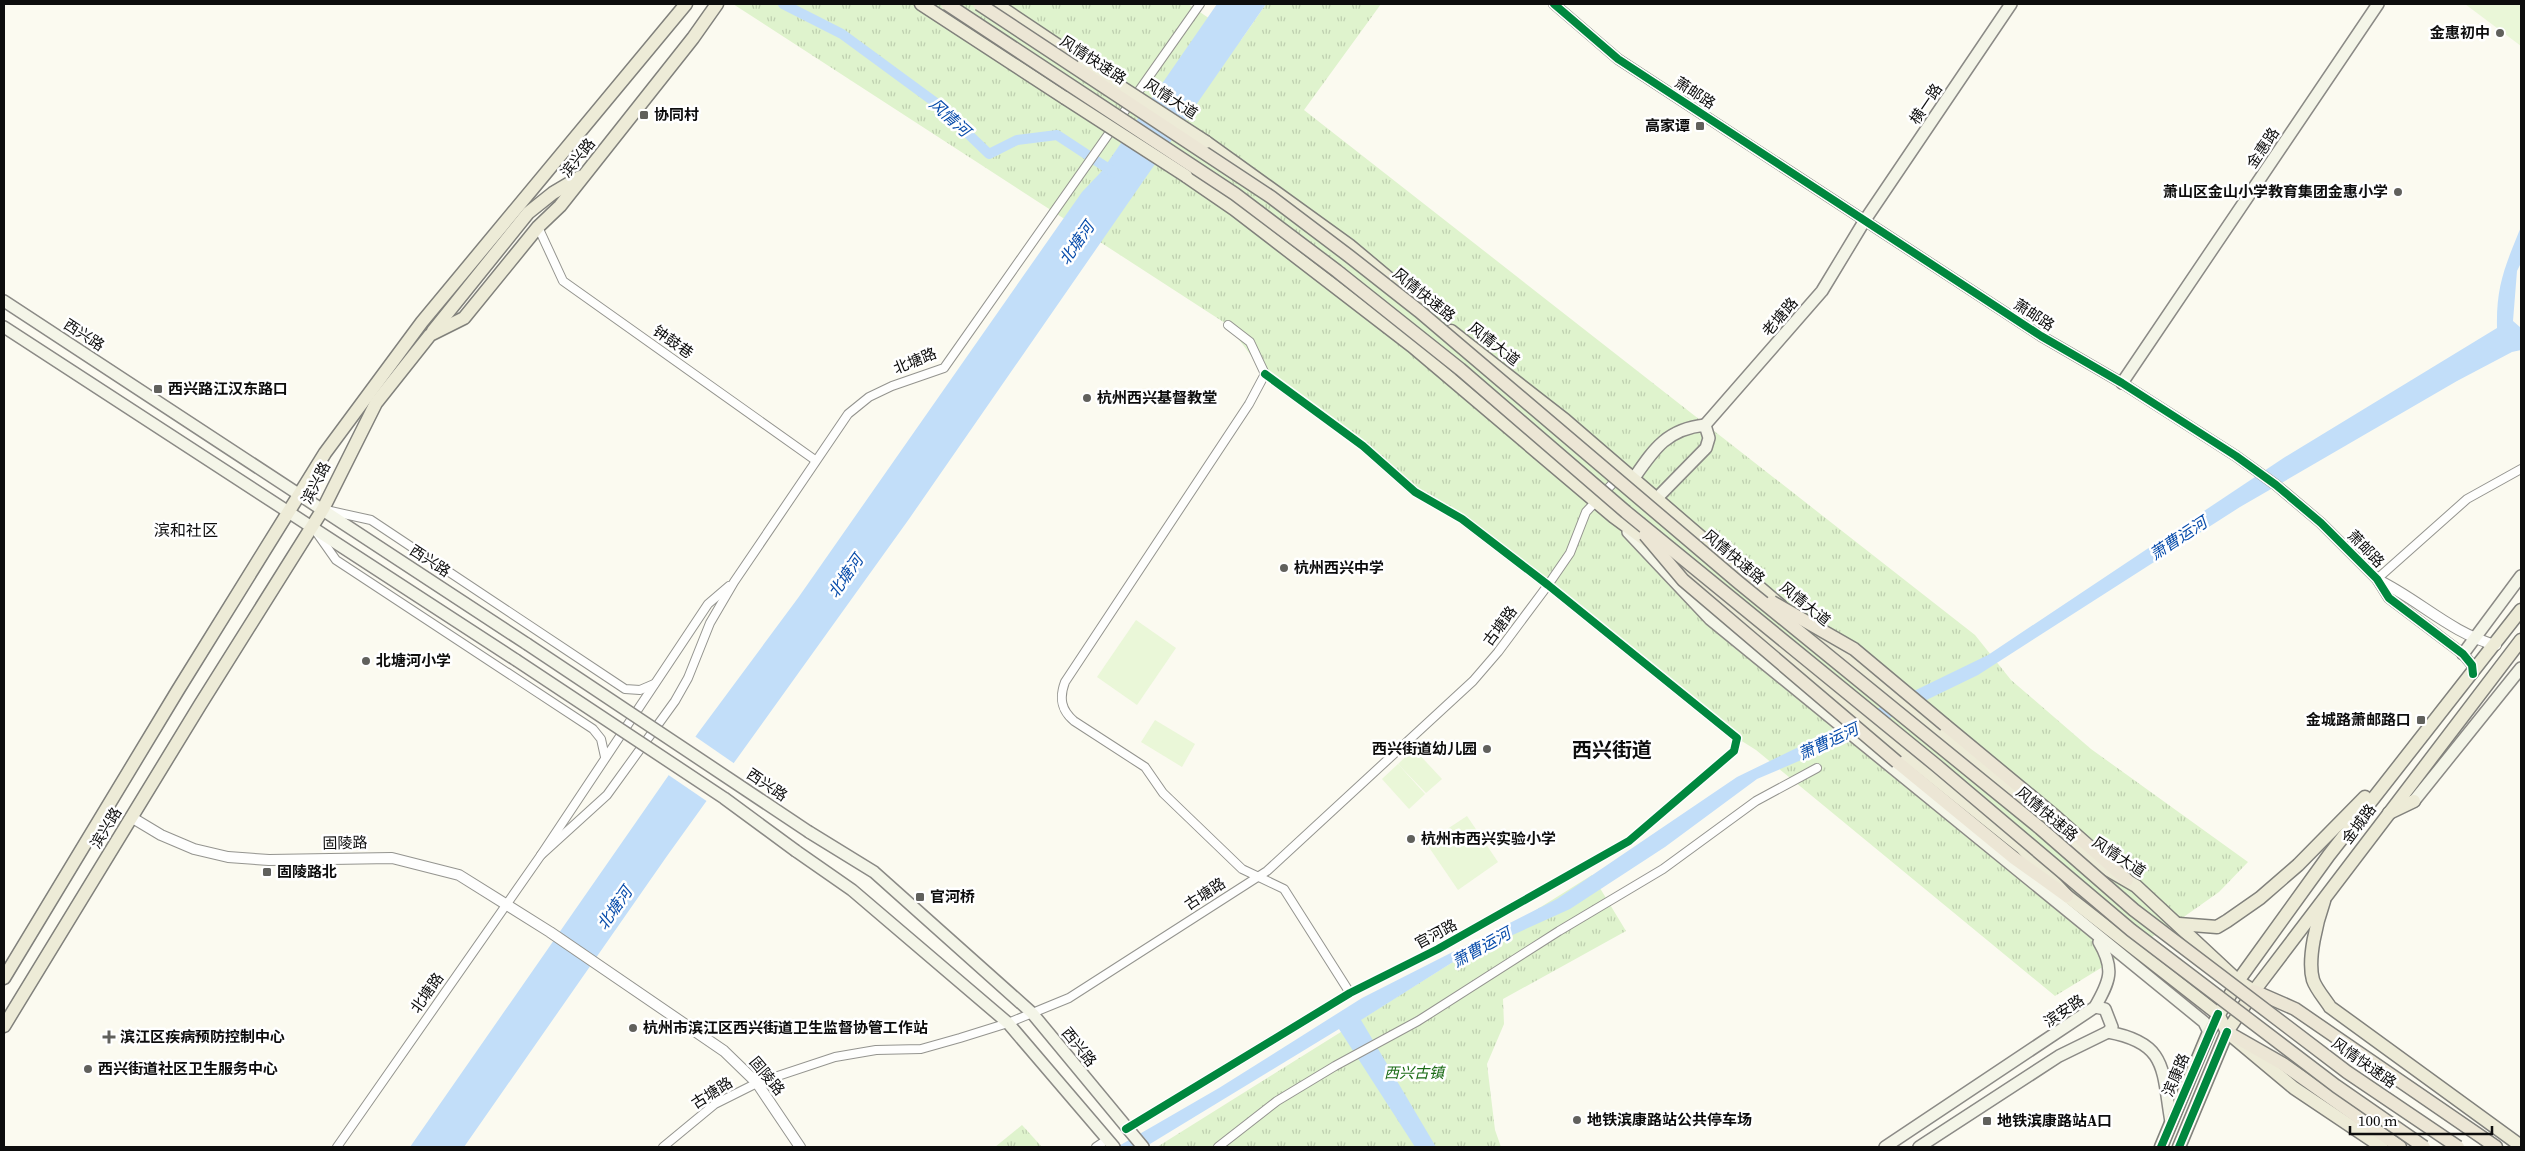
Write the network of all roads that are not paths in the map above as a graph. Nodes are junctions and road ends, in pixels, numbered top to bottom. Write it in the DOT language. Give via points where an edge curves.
graph roads {
  1 [pos="686,4"];
  2 [pos="717,4"];
  3 [pos="921,4"];
  4 [pos="948,4"];
  5 [pos="979,4"];
  6 [pos="996,4"];
  7 [pos="1200,4"];
  8 [pos="1554,4"];
  9 [pos="2011,4"];
  10 [pos="2378,4"];
  11 [pos="587,173"];
  12 [pos="1865,220"];
  13 [pos="538,227"];
  14 [pos="4,301"];
  15 [pos="1228,325"];
  16 [pos="4,327"];
  17 [pos="430,335"];
  18 [pos="1265,374"];
  19 [pos="2122,383"];
  20 [pos="1704,425"];
  21 [pos="815,460"];
  22 [pos="2521,469"];
  23 [pos="1634,478"];
  24 [pos="301,494"];
  25 [pos="1657,498"];
  26 [pos="1595,500"];
  27 [pos="323,509"];
  28 [pos="288,512"];
  29 [pos="1620,514"];
  30 [pos="312,526"];
  31 [pos="2521,576"];
  32 [pos="2377,580"];
  33 [pos="734,582"];
  34 [pos="1738,582"];
  35 [pos="1548,585"];
  36 [pos="2521,610"];
  37 [pos="2474,638"];
  38 [pos="2521,640"];
  39 [pos="2496,645"];
  40 [pos="2463,654"];
  41 [pos="2509,656"];
  42 [pos="2521,666"];
  43 [pos="2473,674"];
  44 [pos="654,684"];
  45 [pos="1939,727"];
  46 [pos="2418,741"];
  47 [pos="605,758"];
  48 [pos="1817,768"];
  49 [pos="2414,801"];
  50 [pos="2387,814"];
  51 [pos="132,817"];
  52 [pos="541,855"];
  53 [pos="1258,875"];
  54 [pos="2127,880"];
  55 [pos="2326,894"];
  56 [pos="2067,896"];
  57 [pos="506,904"];
  58 [pos="2179,924"];
  59 [pos="2096,936"];
  60 [pos="4,978"];
  61 [pos="2238,981"];
  62 [pos="2254,992"];
  63 [pos="1350,993"];
  64 [pos="2095,1007"];
  65 [pos="1032,1012"];
  66 [pos="2218,1014"];
  67 [pos="2236,1018"];
  68 [pos="1008,1023"];
  69 [pos="4,1026"];
  70 [pos="2108,1032"];
  71 [pos="2209,1032"];
  72 [pos="2227,1032"];
  73 [pos="757,1083"];
  74 [pos="2170,1122"];
  75 [pos="1128,1130"];
  76 [pos="1111,1143"];
  77 [pos="2521,1146"];
  78 [pos="337,1147"];
  79 [pos="663,1147"];
  80 [pos="800,1147"];
  81 [pos="1096,1147"];
  82 [pos="1142,1147"];
  83 [pos="1218,1147"];
  84 [pos="1885,1147"];
  85 [pos="1919,1147"];
  86 [pos="2161,1147"];
  87 [pos="2178,1147"];
  88 [pos="2382,1147"];
  89 [pos="2400,1147"];
  90 [pos="2424,1147"];
  91 [pos="2429,1147"];
  92 [pos="2458,1147"];
  93 [pos="2466,1147"];
  94 [pos="2496,1147"];
  1 -- 24 [label="main road, 滨兴路" via="422,322 325,453"];
  2 -- 11 [label="main road, 滨兴路"];
  3 -- 26 [label="main road, bridge" via="1234,209 1378,319"];
  4 -- 29 [label="highway, bridge" via="1235,194 1444,357"];
  5 -- 34 [label="highway, 风情快速路, bridge" via="1271,197 1349,256 1427,318"];
  6 -- 23 [label="main road, 风情大道, bridge" via="1206,142 1349,245"];
  7 -- 21 [label="street, 北塘路" via="944,368 868,397 848,414"];
  8 -- 12 [label="street, 萧邮路" via="1618,59"];
  9 -- 12 [label="main road, 横一路"];
  10 -- 19 [label="main road, 金惠路"];
  11 -- 13 [label="main road, 滨兴路"];
  11 -- 17 [label="main road" via="553,193 528,213"];
  12 -- 19 [label="street, 萧邮路" via="2041,336"];
  12 -- 20 [label="main road, 老塘路" via="1822,292"];
  13 -- 17 [label="main road, 滨兴路" via="464,318"];
  13 -- 21 [label="street, 钟鼓巷" via="563,281"];
  14 -- 24 [label="main road, 西兴路"];
  15 -- 18 [label="street" via="1250,342"];
  16 -- 28 [label="main road"];
  17 -- 27 [label="main road, 滨兴路" via="376,403"];
  18 -- 35 [label="street" via="1363,446 1415,492 1462,519"];
  18 -- 53 [label="street" via="1249,404 1065,682 1061,693 1066,714 1145,767 1164,793 1242,869"];
  19 -- 32 [label="street, 萧邮路" via="2276,485 2321,523"];
  20 -- 23 [label="main road" via="1687,427 1671,435 1655,448"];
  20 -- 25 [label="main road" via="1709,438 1706,448"];
  21 -- 33 [label="street, 北塘路"];
  22 -- 32 [label="street" via="2467,499"];
  23 -- 25 [label="main road, 风情大道"];
  23 -- 26 [label="street, 古塘路" via="1615,481"];
  24 -- 27 [label="main road, 西兴路"];
  24 -- 28 [label="main road, 滨兴路"];
  25 -- 45 [label="main road, 风情大道" via="1766,594 1886,692"];
  26 -- 29 [label="main road"];
  26 -- 35 [label="street, 古塘路" via="1586,512 1570,553"];
  27 -- 30 [label="main road, 滨兴路"];
  27 -- 44 [label="street, 西兴路" via="371,520 625,689 640,690"];
  27 -- 65 [label="main road, 西兴路, bridge" via="874,872"];
  28 -- 30 [label="main road"];
  28 -- 60 [label="main road, 滨兴路"];
  29 -- 56 [label="main road" via="1702,588 2021,847"];
  29 -- 56 [label="highway, bridge" via="1683,580 1897,762 2014,858"];
  29 -- 59 [label="main road" via="1710,619"];
  29 -- 90 [label="highway, bridge" via="1937,766 2131,930 2336,1086"];
  30 -- 47 [label="street" via="336,560 593,729 601,739"];
  30 -- 51 [label="main road, 滨兴路"];
  30 -- 68 [label="main road, bridge" via="724,798 852,890"];
  31 -- 37 [label="main road"];
  32 -- 37 [label="street" via="2399,590"];
  32 -- 40 [label="street, 萧邮路" via="2389,598"];
  33 -- 44 [label="street, 北塘路" via="708,604"];
  33 -- 52 [label="street, 北塘路" via="710,623 675,702 607,795"];
  34 -- 45 [label="highway, bridge" via="1854,649"];
  34 -- 92 [label="highway, 风情快速路, bridge" via="2033,822 2134,910 2348,1072"];
  35 -- 53 [label="street, 古塘路" via="1473,681 1267,871"];
  35 -- 63 [label="street, 官河路" via="1737,738 1734,751 1629,841 1438,949"];
  36 -- 39 [label="main road, 金城路"];
  37 -- 39 [label="street"];
  37 -- 40 [label="main road"];
  38 -- 41 [label="main road, 金城路"];
  39 -- 43 [label="main road, 金城路"];
  40 -- 43 [label="street, 萧邮路" via="2472,665"];
  41 -- 42 [label="street"];
  41 -- 50 [label="main road, 金城路"];
  42 -- 49 [label="main road"];
  43 -- 46 [label="main road, 金城路"];
  44 -- 47 [label="street, 北塘路"];
  45 -- 54 [label="highway" via="2056,817"];
  46 -- 58 [label="main road" via="2338,826 2260,898 2217,927"];
  46 -- 61 [label="main road, 金城路"];
  47 -- 52 [label="street, 北塘路"];
  48 -- 83 [label="street" via="1756,801 1664,870 1559,931 1418,1021 1277,1101"];
  49 -- 50 [label="main road"];
  50 -- 55 [label="main road, 金城路"];
  51 -- 57 [label="street, 固陵路" via="194,849 228,856 268,860 392,858 459,875"];
  51 -- 69 [label="main road, 滨兴路"];
  52 -- 57 [label="street, 北塘路"];
  53 -- 63 [label="street" via="1284,889"];
  53 -- 65 [label="street, 古塘路" via="1069,998"];
  54 -- 58 [label="main road, 风情大道"];
  55 -- 62 [label="main road, 金城路"];
  55 -- 77 [label="main road" via="2316,931 2313,980 2330,1007"];
  56 -- 66 [label="main road"];
  57 -- 73 [label="street, 固陵路" via="724,1051"];
  57 -- 78 [label="street, 北塘路"];
  58 -- 61 [label="main road, 风情大道"];
  59 -- 64 [label="main road" via="2110,966 2104,991"];
  59 -- 71 [label="main road" via="2204,1022"];
  61 -- 62 [label="main road, 风情大道"];
  61 -- 66 [label="main road, 滨康路"];
  62 -- 67 [label="main road, 金城路"];
  62 -- 93 [label="main road, 风情大道" via="2283,1026"];
  62 -- 94 [label="highway" via="2295,1009"];
  63 -- 75 [label="street, 官河路"];
  64 -- 70 [label="main road, 滨安路" via="2105,1009 2110,1018 2112,1027"];
  64 -- 84 [label="main road, 滨安路"];
  65 -- 68 [label="street, 古塘路"];
  65 -- 75 [label="main road, 西兴路"];
  66 -- 67 [label="main road"];
  66 -- 71 [label="main road, 滨康路"];
  66 -- 72 [label="main road"];
  67 -- 72 [label="main road, 金城路"];
  67 -- 91 [label="main road"];
  68 -- 73 [label="street, 古塘路" via="921,1048 876,1050 835,1057"];
  68 -- 76 [label="main road"];
  70 -- 74 [label="main road" via="2137,1039 2157,1055"];
  70 -- 85 [label="main road" via="2059,1056"];
  71 -- 74 [label="main road, 滨康路"];
  72 -- 87 [label="main road, 滨康路"];
  72 -- 88 [label="main road" via="2294,1088"];
  72 -- 89 [label="highway" via="2283,1064"];
  73 -- 79 [label="street, 古塘路" via="715,1104"];
  73 -- 80 [label="street, 固陵路"];
  74 -- 86 [label="main road, 滨康路"];
  75 -- 82 [label="main road, 西兴路"];
  76 -- 81 [label="street"];
}
